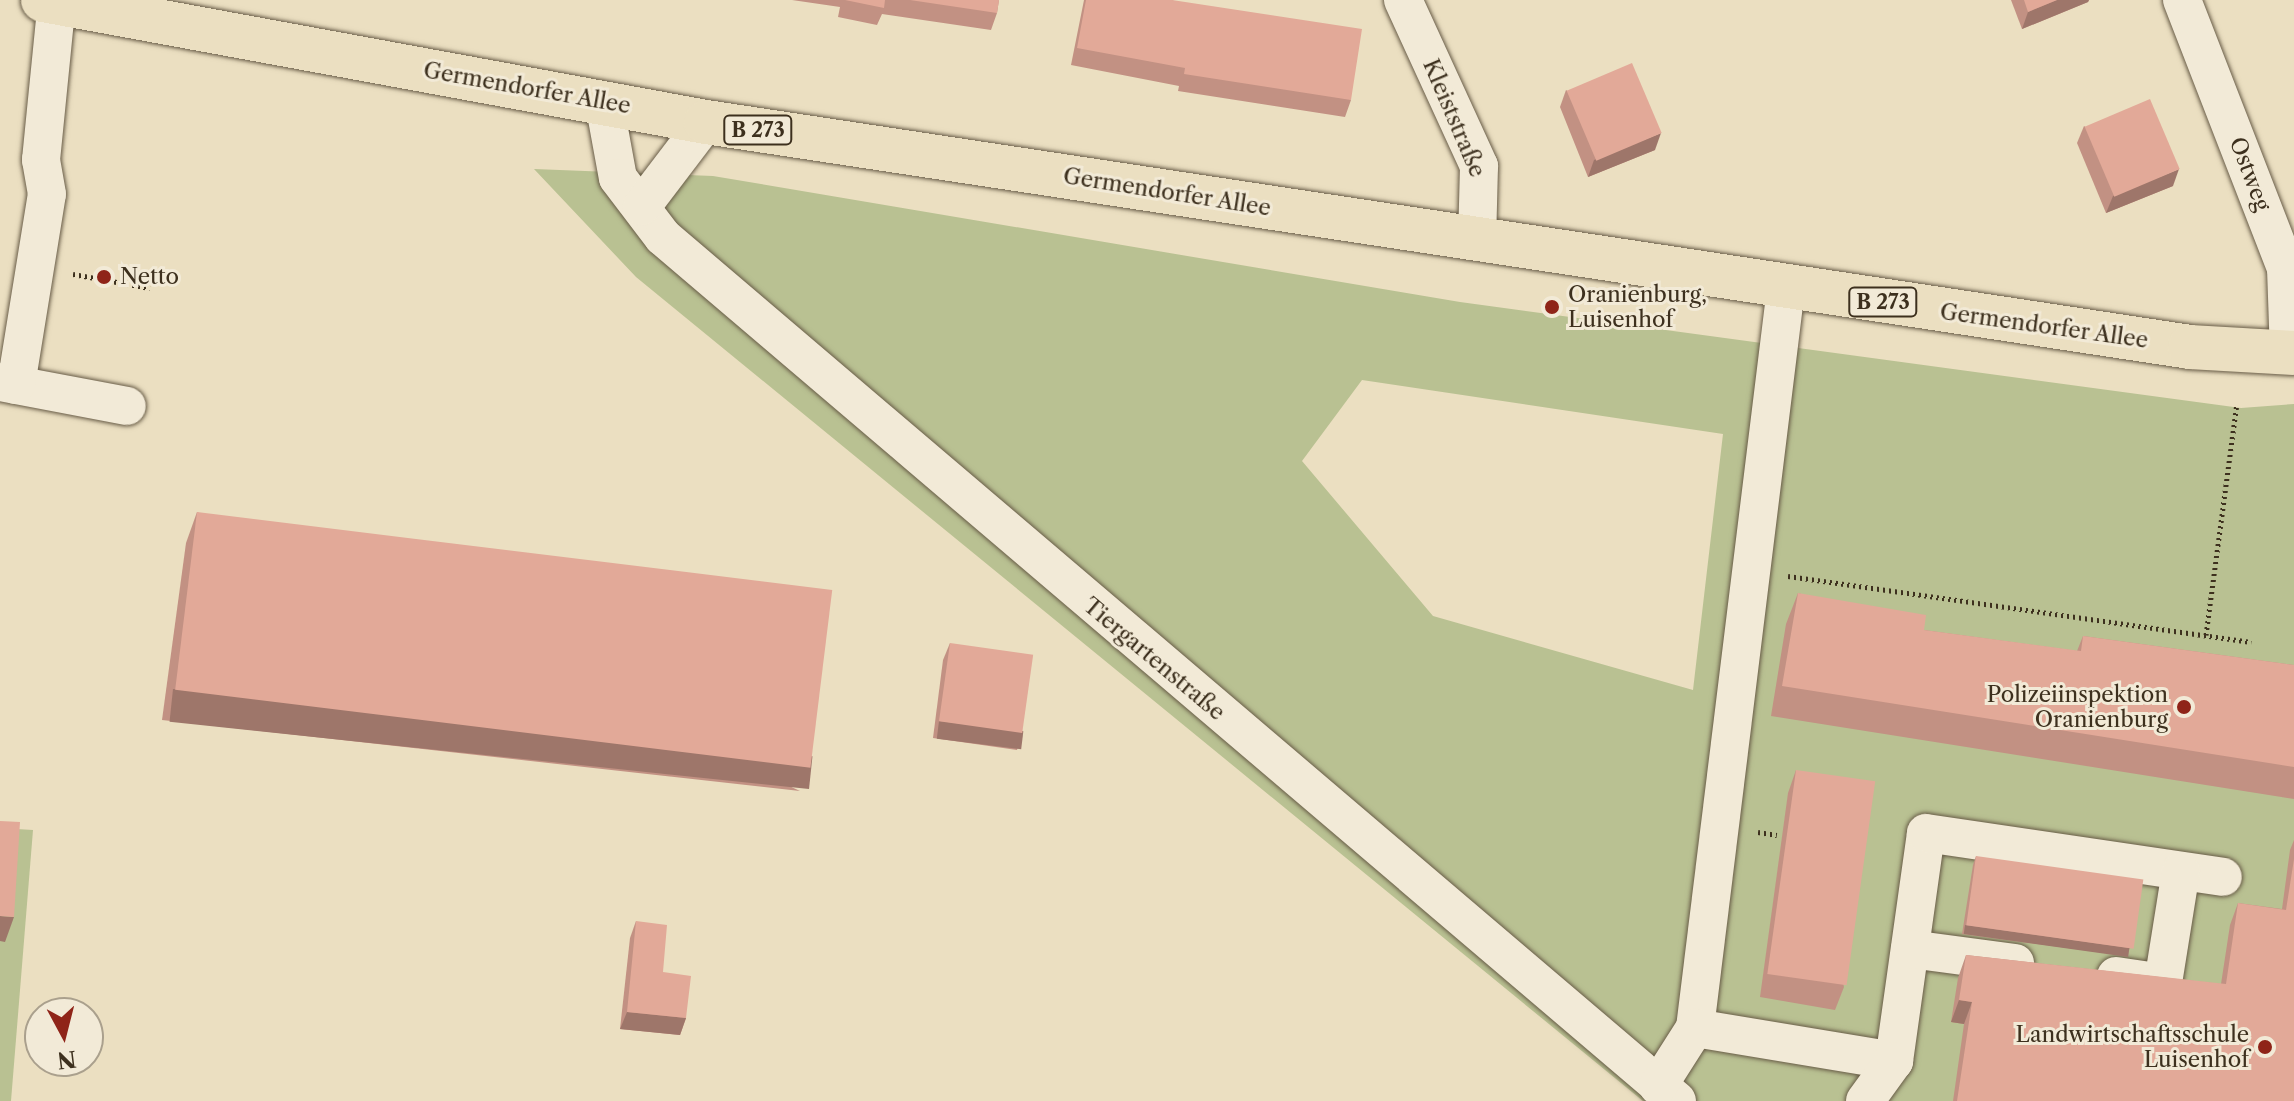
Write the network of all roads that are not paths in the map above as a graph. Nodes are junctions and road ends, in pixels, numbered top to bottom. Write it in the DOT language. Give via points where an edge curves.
graph roads {
  1 [pos="1403,0"];
  2 [pos="2182,0"];
  3 [pos="52,1"];
  4 [pos="604,102"];
  5 [pos="706,122"];
  6 [pos="642,206"];
  7 [pos="1477,240"];
  8 [pos="2292,281"];
  9 [pos="1786,288"];
  10 [pos="2292,353"];
  11 [pos="8,384"];
  12 [pos="127,406"];
  13 [pos="2181,871"];
  14 [pos="2223,877"];
  15 [pos="1910,949"];
  16 [pos="1695,1028"];
  17 [pos="1894,1061"];
  18 [pos="1667,1093"];
  19 [pos="1865,1101"];
  1 -- 7 [label="street, Kleiststraße" via="1479,166"];
  2 -- 8 [label="street, Ostweg"];
  3 -- 4 [label="main road, Germendorfer Allee / B 273"];
  3 -- 11 [label="street" via="41,160 47,194"];
  4 -- 5 [label="main road, Germendorfer Allee / B 273"];
  4 -- 6 [label="street, Tiergartenstraße" via="618,178"];
  5 -- 6 [label="street"];
  5 -- 7 [label="main road, Germendorfer Allee / B 273"];
  6 -- 18 [label="street, Tiergartenstraße" via="663,237 961,496"];
  7 -- 9 [label="main road, Germendorfer Allee / B 273"];
  8 -- 10 [label="street, Ostweg"];
  9 -- 10 [label="main road, Germendorfer Allee / B 273" via="2190,347"];
  9 -- 16 [label="street"];
  11 -- 12 [label="street"];
  13 -- 14 [label="street"];
  13 -- 15 [label="street" via="2163,983"];
  13 -- 15 [label="street" via="1926,833"];
  15 -- 17 [label="street"];
  16 -- 17 [label="street"];
  16 -- 18 [label="street"];
  17 -- 19 [label="street"];
}
